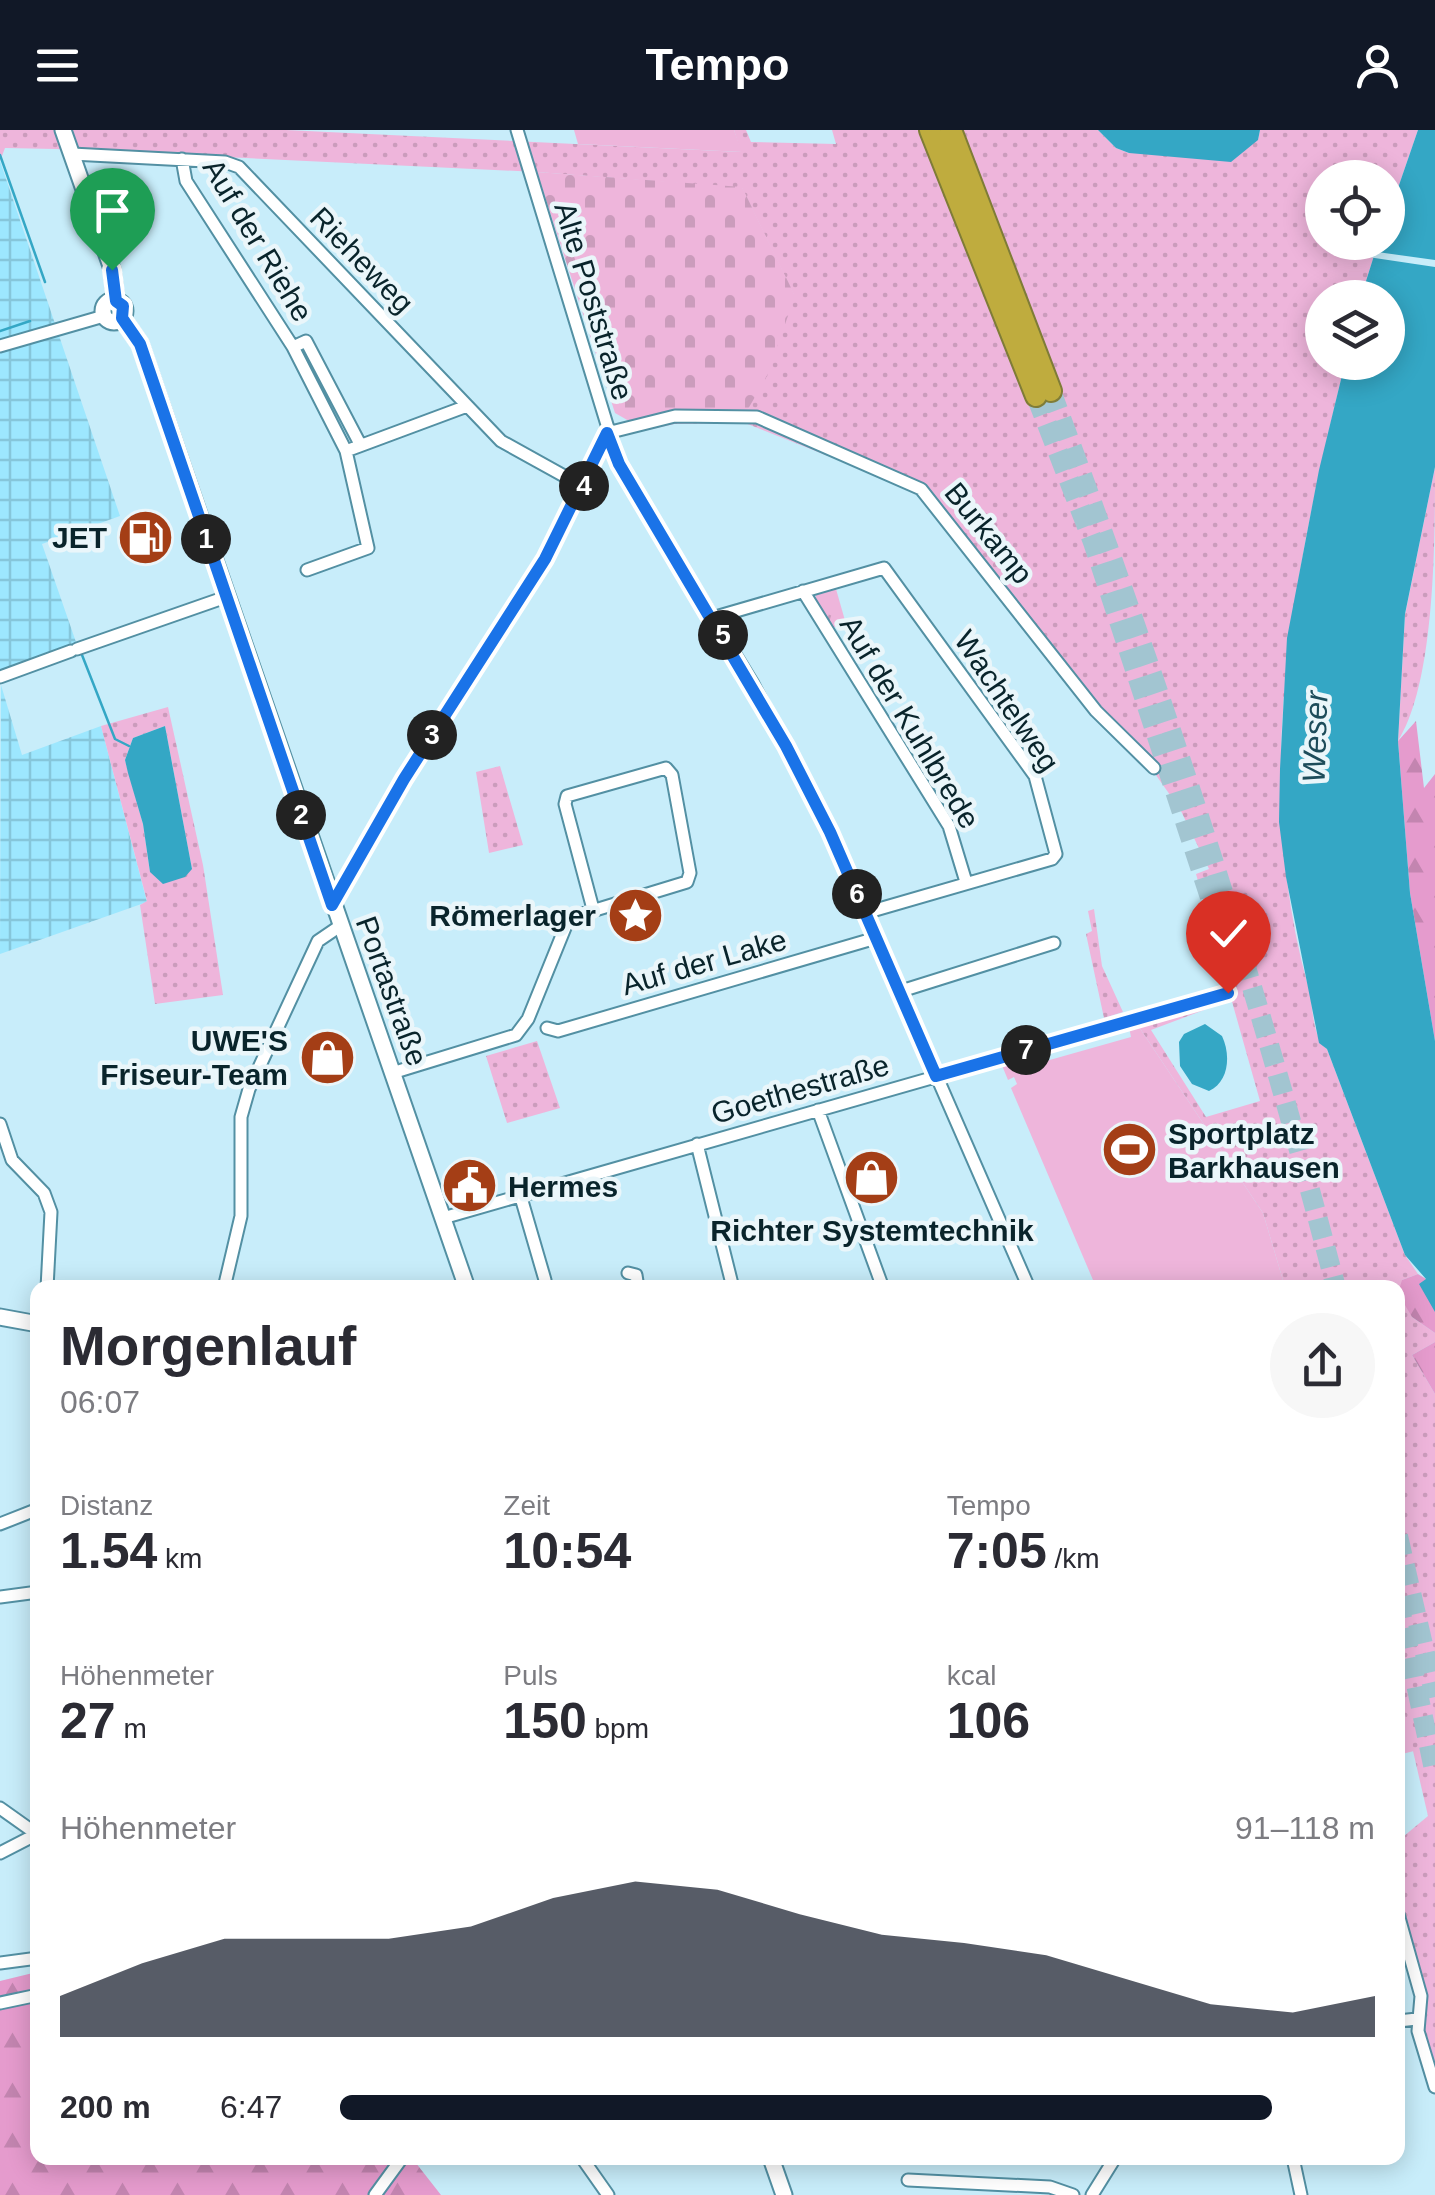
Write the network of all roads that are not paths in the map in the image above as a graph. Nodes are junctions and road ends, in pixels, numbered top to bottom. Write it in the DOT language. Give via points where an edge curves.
graph roads {
  1 [pos="63,130"];
  2 [pos="517,130"];
  3 [pos="930,130"];
  4 [pos="951,130"];
  5 [pos="72,154"];
  6 [pos="182,159"];
  7 [pos="116,301"];
  8 [pos="104,316"];
  9 [pos="122,318"];
  10 [pos="0,346"];
  11 [pos="293,347"];
  12 [pos="468,406"];
  13 [pos="607,433"];
  14 [pos="360,444"];
  15 [pos="346,451"];
  16 [pos="584,486"];
  17 [pos="307,570"];
  18 [pos="804,591"];
  19 [pos="226,597"];
  20 [pos="712,618"];
  21 [pos="0,677"];
  22 [pos="1154,768"];
  23 [pos="966,882"];
  24 [pos="332,905"];
  25 [pos="594,909"];
  26 [pos="865,913"];
  27 [pos="340,926"];
  28 [pos="876,938"];
  29 [pos="1054,943"];
  30 [pos="898,992"];
  31 [pos="1228,993"];
  32 [pos="547,1028"];
  33 [pos="392,1073"];
  34 [pos="936,1076"];
  35 [pos="818,1110"];
  36 [pos="0,1124"];
  37 [pos="698,1144"];
  38 [pos="520,1194"];
  39 [pos="443,1218"];
  40 [pos="628,1273"];
  41 [pos="47,1280"];
  42 [pos="226,1280"];
  43 [pos="464,1280"];
  44 [pos="545,1280"];
  45 [pos="637,1280"];
  46 [pos="731,1280"];
  47 [pos="880,1280"];
  48 [pos="1025,1280"];
  49 [pos="0,1317"];
  50 [pos="30,1323"];
  51 [pos="30,1513"];
  52 [pos="0,1524"];
  53 [pos="30,1593"];
  54 [pos="0,1596"];
  55 [pos="0,1808"];
  56 [pos="30,1831"];
  57 [pos="30,1839"];
  58 [pos="0,1852"];
  59 [pos="1405,1940"];
  60 [pos="30,1959"];
  61 [pos="0,1963"];
  62 [pos="30,1997"];
  63 [pos="0,2003"];
  64 [pos="1418,2019"];
  65 [pos="1405,2020"];
  66 [pos="1435,2087"];
  67 [pos="397,2165"];
  68 [pos="587,2165"];
  69 [pos="774,2165"];
  70 [pos="1111,2165"];
  71 [pos="1294,2165"];
  72 [pos="908,2180"];
  73 [pos="376,2195"];
  74 [pos="608,2195"];
  75 [pos="784,2195"];
  76 [pos="1073,2195"];
  77 [pos="1092,2195"];
  78 [pos="1300,2195"];
  1 -- 5 [label="main road"];
  2 -- 13 [label="street, Alte Poststraße"];
  3 -- 4 [label="highway" via="1044,394"];
  5 -- 6 [label="street, Rieheweg"];
  5 -- 7 [label="main road" via="112,270"];
  6 -- 11 [label="street, Auf der Riehe" via="186,181"];
  6 -- 12 [label="street, Rieheweg" via="238,167"];
  7 -- 8 [label="main road" via="104,306"];
  7 -- 9 [label="main road"];
  8 -- 9 [label="main road"];
  8 -- 10 [label="street"];
  9 -- 19 [label="main road, Portastraße" via="140,344"];
  11 -- 14 [label="street, Auf der Riehe" via="306,341"];
  11 -- 15 [label="street, Auf der Riehe"];
  12 -- 14 [label="street"];
  12 -- 16 [label="street, Rieheweg" via="501,441"];
  13 -- 16 [label="street"];
  13 -- 20 [label="street, Alte Poststraße"];
  13 -- 22 [label="street, Burkamp" via="675,416 757,417 921,489 1096,711"];
  14 -- 15 [label="street"];
  15 -- 17 [label="street, Auf der Riehe" via="368,548"];
  16 -- 24 [label="street"];
  18 -- 20 [label="street"];
  18 -- 23 [label="street, Auf der Kuhlbrede" via="948,826"];
  18 -- 23 [label="street, Wachtelweg" via="884,568 1034,776 1056,854"];
  19 -- 21 [label="street"];
  19 -- 24 [label="main road, Portastraße"];
  20 -- 26 [label="street, Alte Poststraße" via="786,746"];
  23 -- 26 [label="street, Wachtelweg"];
  24 -- 27 [label="main road, Portastraße"];
  25 -- 25 [label="street" via="690,878 666,768 566,796"];
  25 -- 33 [label="street" via="569,918 516,1036"];
  26 -- 28 [label="street, Alte Poststraße"];
  27 -- 33 [label="main road, Portastraße"];
  27 -- 42 [label="street" via="318,942 249,1089 238,1134 241,1216"];
  28 -- 30 [label="street, Alte Poststraße"];
  28 -- 32 [label="street, Auf der Lake"];
  29 -- 30 [label="street"];
  30 -- 34 [label="street, Alte Poststraße"];
  31 -- 34 [label="street, Goethestraße"];
  33 -- 39 [label="main road, Portastraße"];
  34 -- 35 [label="street, Goethestraße"];
  34 -- 48 [label="street, Alte Poststraße"];
  35 -- 37 [label="street, Goethestraße"];
  35 -- 47 [label="street"];
  36 -- 41 [label="street" via="12,1160 44,1194 51,1212"];
  37 -- 38 [label="street, Goethestraße"];
  37 -- 46 [label="street"];
  38 -- 39 [label="street, Goethestraße"];
  38 -- 44 [label="street"];
  39 -- 43 [label="main road, Portastraße"];
  40 -- 45 [label="street"];
  49 -- 50 [label="main road"];
  51 -- 52 [label="street"];
  53 -- 54 [label="street"];
  55 -- 56 [label="street"];
  57 -- 58 [label="street"];
  59 -- 64 [label="street" via="1420,1996"];
  60 -- 61 [label="street"];
  62 -- 63 [label="street"];
  64 -- 65 [label="street"];
  64 -- 66 [label="street"];
  67 -- 73 [label="street"];
  68 -- 74 [label="street"];
  69 -- 75 [label="main road"];
  70 -- 77 [label="street"];
  71 -- 78 [label="street"];
  72 -- 76 [label="street" via="1050,2187"];
}
